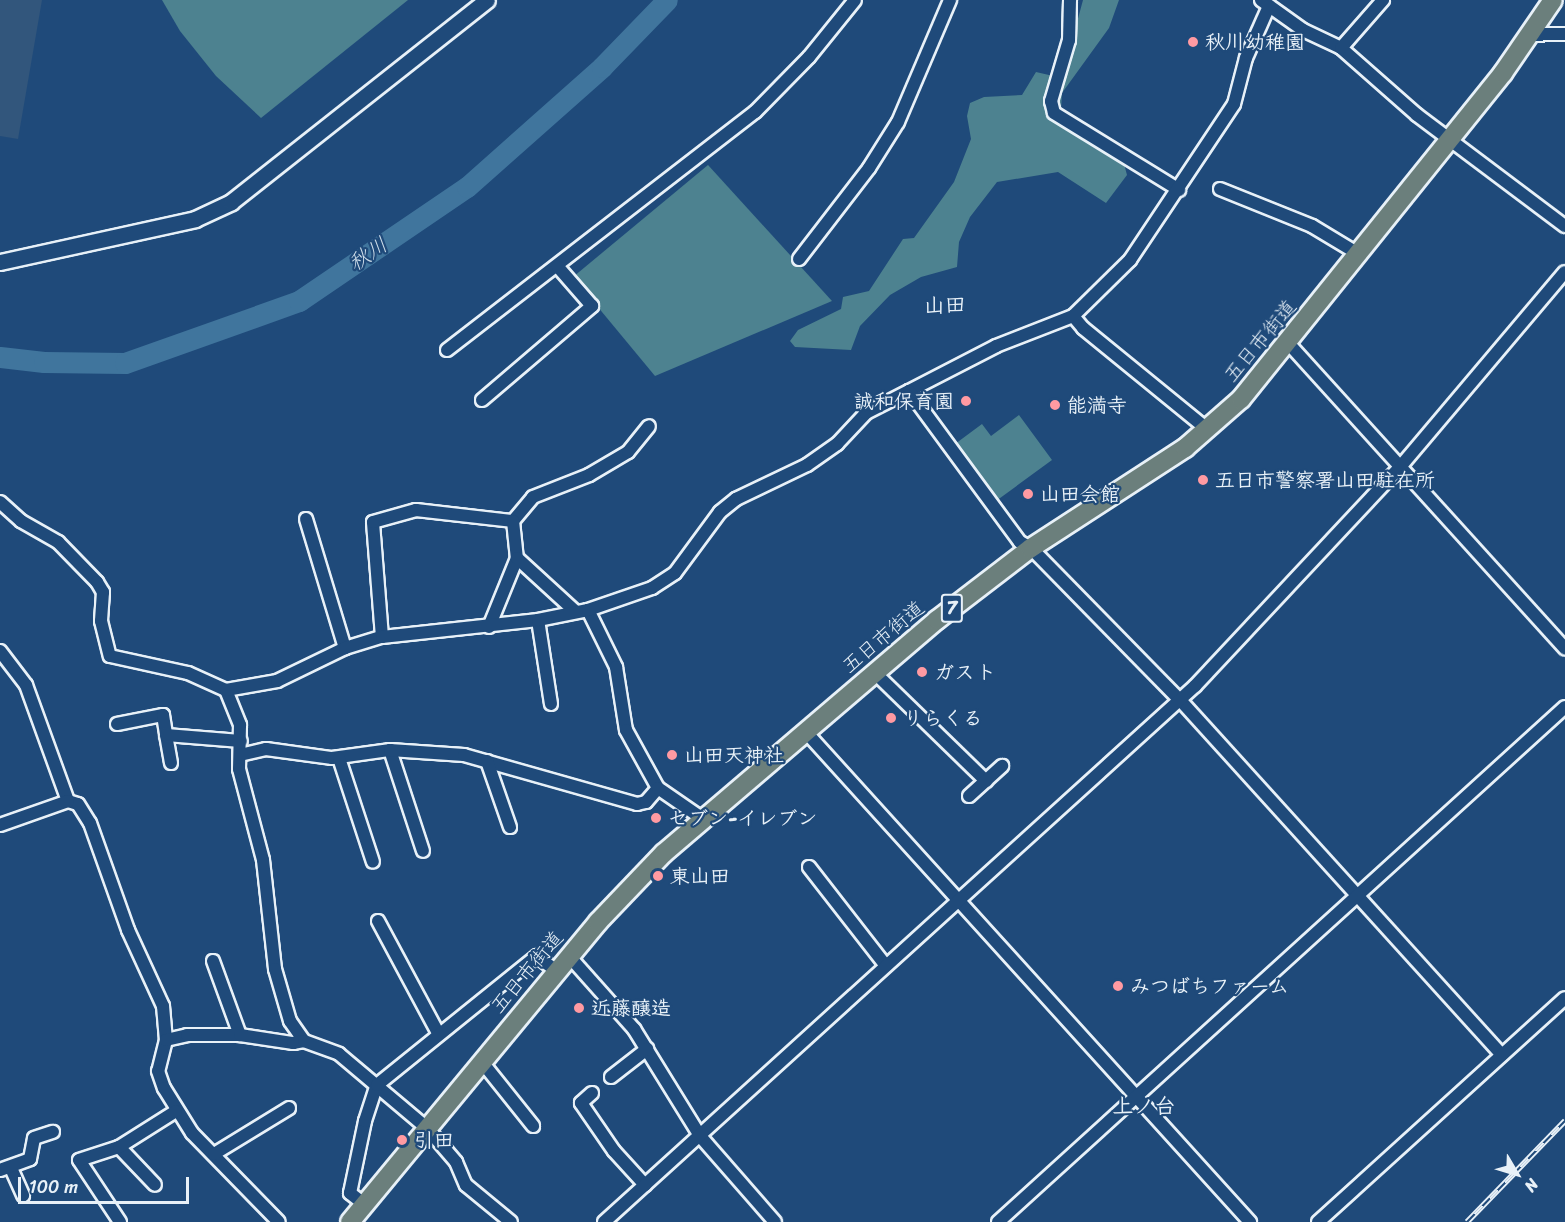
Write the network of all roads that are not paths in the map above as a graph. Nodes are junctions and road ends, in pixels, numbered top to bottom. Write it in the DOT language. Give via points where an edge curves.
graph roads {
  1 [pos="487,0"];
  2 [pos="855,0"];
  3 [pos="950,0"];
  4 [pos="1070,0"];
  5 [pos="1383,0"];
  6 [pos="1553,0"];
  7 [pos="1265,3"];
  8 [pos="1529,34"];
  9 [pos="1565,34"];
  10 [pos="1341,48"];
  11 [pos="1451,139"];
  12 [pos="1220,189"];
  13 [pos="1179,190"];
  14 [pos="1565,226"];
  15 [pos="1360,255"];
  16 [pos="799,259"];
  17 [pos="0,262"];
  18 [pos="558,267"];
  19 [pos="1565,272"];
  20 [pos="1073,316"];
  21 [pos="1289,344"];
  22 [pos="447,350"];
  23 [pos="909,391"];
  24 [pos="482,400"];
  25 [pos="649,426"];
  26 [pos="1208,430"];
  27 [pos="1400,467"];
  28 [pos="0,502"];
  29 [pos="306,519"];
  30 [pos="513,521"];
  31 [pos="1031,548"];
  32 [pos="517,558"];
  33 [pos="582,611"];
  34 [pos="538,620"];
  35 [pos="489,627"];
  36 [pos="382,637"];
  37 [pos="345,648"];
  38 [pos="1565,648"];
  39 [pos="0,651"];
  40 [pos="875,673"];
  41 [pos="226,690"];
  42 [pos="1180,700"];
  43 [pos="551,704"];
  44 [pos="1565,707"];
  45 [pos="117,724"];
  46 [pos="805,732"];
  47 [pos="166,735"];
  48 [pos="241,741"];
  49 [pos="390,750"];
  50 [pos="240,755"];
  51 [pos="339,758"];
  52 [pos="487,761"];
  53 [pos="171,764"];
  54 [pos="1002,766"];
  55 [pos="986,781"];
  56 [pos="657,788"];
  57 [pos="969,796"];
  58 [pos="68,801"];
  59 [pos="703,819"];
  60 [pos="0,825"];
  61 [pos="510,827"];
  62 [pos="423,851"];
  63 [pos="373,862"];
  64 [pos="809,867"];
  65 [pos="1357,895"];
  66 [pos="958,900"];
  67 [pos="378,921"];
  68 [pos="569,956"];
  69 [pos="213,961"];
  70 [pos="886,966"];
  71 [pos="556,971"];
  72 [pos="1565,998"];
  73 [pos="438,1033"];
  74 [pos="240,1035"];
  75 [pos="166,1040"];
  76 [pos="304,1041"];
  77 [pos="647,1049"];
  78 [pos="1502,1055"];
  79 [pos="482,1062"];
  80 [pos="611,1077"];
  81 [pos="377,1085"];
  82 [pos="592,1093"];
  83 [pos="1137,1097"];
  84 [pos="289,1108"];
  85 [pos="176,1111"];
  86 [pos="533,1126"];
  87 [pos="427,1128"];
  88 [pos="53,1132"];
  89 [pos="700,1136"];
  90 [pos="118,1147"];
  91 [pos="214,1154"];
  92 [pos="6,1169"];
  93 [pos="155,1185"];
  94 [pos="645,1185"];
  95 [pos="23,1195"];
  96 [pos="364,1204"];
  97 [pos="120,1222"];
  98 [pos="279,1222"];
  99 [pos="350,1222"];
  100 [pos="511,1222"];
  101 [pos="604,1222"];
  102 [pos="775,1222"];
  103 [pos="998,1222"];
  104 [pos="1250,1222"];
  105 [pos="1318,1222"];
  1 -- 17 [label="street" via="231,202 195,219"];
  2 -- 18 [label="street" via="809,57 755,112"];
  3 -- 16 [label="street" via="898,122 869,168"];
  4 -- 13 [label="street" via="1069,40 1051,101 1054,113"];
  5 -- 10 [label="street"];
  6 -- 8 [label="main road, 五日市街道 / 7"];
  7 -- 10 [label="street" via="1303,30"];
  7 -- 13 [label="street" via="1234,104"];
  8 -- 9 [label="street"];
  8 -- 11 [label="main road, 五日市街道 / 7"];
  10 -- 11 [label="street" via="1417,115"];
  11 -- 14 [label="street"];
  11 -- 15 [label="main road, 五日市街道 / 7"];
  12 -- 15 [label="street" via="1312,226"];
  13 -- 20 [label="street" via="1130,260"];
  15 -- 21 [label="main road, 五日市街道 / 7"];
  18 -- 22 [label="street"];
  18 -- 24 [label="street" via="592,306"];
  19 -- 27 [label="street"];
  20 -- 23 [label="street" via="996,346"];
  20 -- 26 [label="street"];
  21 -- 26 [label="main road, 五日市街道 / 7" via="1260,380"];
  21 -- 27 [label="street"];
  23 -- 31 [label="street" via="1020,542"];
  23 -- 33 [label="street" via="866,413 837,444 807,465 735,499 664,582"];
  25 -- 30 [label="street" via="628,452 589,475 533,497"];
  26 -- 31 [label="main road, 五日市街道 / 7"];
  27 -- 38 [label="street"];
  27 -- 42 [label="street"];
  28 -- 41 [label="street" via="21,521 58,542 97,582 103,592 101,621 110,656 188,673"];
  29 -- 37 [label="street"];
  30 -- 32 [label="street"];
  30 -- 36 [label="street" via="416,510 373,522"];
  31 -- 40 [label="main road, 五日市街道 / 7"];
  31 -- 42 [label="street"];
  32 -- 33 [label="street"];
  32 -- 35 [label="street"];
  33 -- 34 [label="street"];
  33 -- 56 [label="street" via="616,667 626,730"];
  34 -- 35 [label="street"];
  34 -- 43 [label="street"];
  35 -- 36 [label="street"];
  36 -- 37 [label="street"];
  37 -- 41 [label="street" via="278,681"];
  39 -- 58 [label="street" via="26,685"];
  40 -- 46 [label="main road, 五日市街道 / 7"];
  40 -- 55 [label="street"];
  41 -- 48 [label="street" via="238,716"];
  42 -- 65 [label="street"];
  42 -- 66 [label="street"];
  44 -- 65 [label="street"];
  45 -- 47 [label="street" via="163,716"];
  46 -- 59 [label="main road, 五日市街道 / 7"];
  46 -- 66 [label="street"];
  47 -- 48 [label="street"];
  47 -- 53 [label="street"];
  48 -- 50 [label="street"];
  49 -- 51 [label="street"];
  49 -- 52 [label="street" via="464,755"];
  49 -- 62 [label="street"];
  50 -- 51 [label="street" via="266,749"];
  50 -- 76 [label="street" via="239,769 263,860 275,969 290,1021"];
  51 -- 63 [label="street"];
  52 -- 56 [label="street" via="637,804 646,802"];
  52 -- 61 [label="street"];
  54 -- 55 [label="street"];
  55 -- 57 [label="street"];
  56 -- 59 [label="street"];
  58 -- 60 [label="street" via="32,817"];
  58 -- 75 [label="street" via="78,804 90,823 128,930 163,1006"];
  59 -- 68 [label="main road, 五日市街道 / 7" via="637,879"];
  64 -- 70 [label="street"];
  65 -- 78 [label="street"];
  65 -- 83 [label="street"];
  66 -- 70 [label="street"];
  66 -- 83 [label="street"];
  67 -- 73 [label="street"];
  68 -- 71 [label="main road, 五日市街道 / 7"];
  68 -- 77 [label="street" via="607,995"];
  69 -- 74 [label="street"];
  70 -- 89 [label="street"];
  71 -- 73 [label="street" via="537,956"];
  71 -- 79 [label="main road, 五日市街道 / 7"];
  72 -- 78 [label="street"];
  73 -- 81 [label="street"];
  74 -- 75 [label="street" via="187,1035"];
  74 -- 76 [label="street" via="293,1043"];
  75 -- 85 [label="street" via="158,1071"];
  76 -- 81 [label="street" via="339,1054"];
  77 -- 80 [label="street"];
  77 -- 89 [label="street"];
  78 -- 105 [label="street"];
  79 -- 86 [label="street"];
  79 -- 87 [label="main road, 五日市街道 / 7"];
  81 -- 87 [label="street"];
  81 -- 96 [label="street" via="365,1120 350,1193"];
  82 -- 94 [label="street" via="581,1103 614,1151"];
  83 -- 103 [label="street"];
  83 -- 104 [label="street"];
  84 -- 91 [label="street"];
  85 -- 90 [label="street"];
  85 -- 91 [label="street"];
  87 -- 96 [label="main road, 五日市街道 / 7"];
  87 -- 100 [label="street" via="456,1162 466,1185"];
  88 -- 92 [label="street" via="34,1138 30,1159"];
  89 -- 94 [label="street"];
  89 -- 102 [label="street"];
  90 -- 93 [label="street"];
  90 -- 97 [label="street" via="80,1160"];
  91 -- 98 [label="street"];
  92 -- 95 [label="street"];
  94 -- 101 [label="street"];
  96 -- 99 [label="main road, 五日市街道 / 7"];
}
